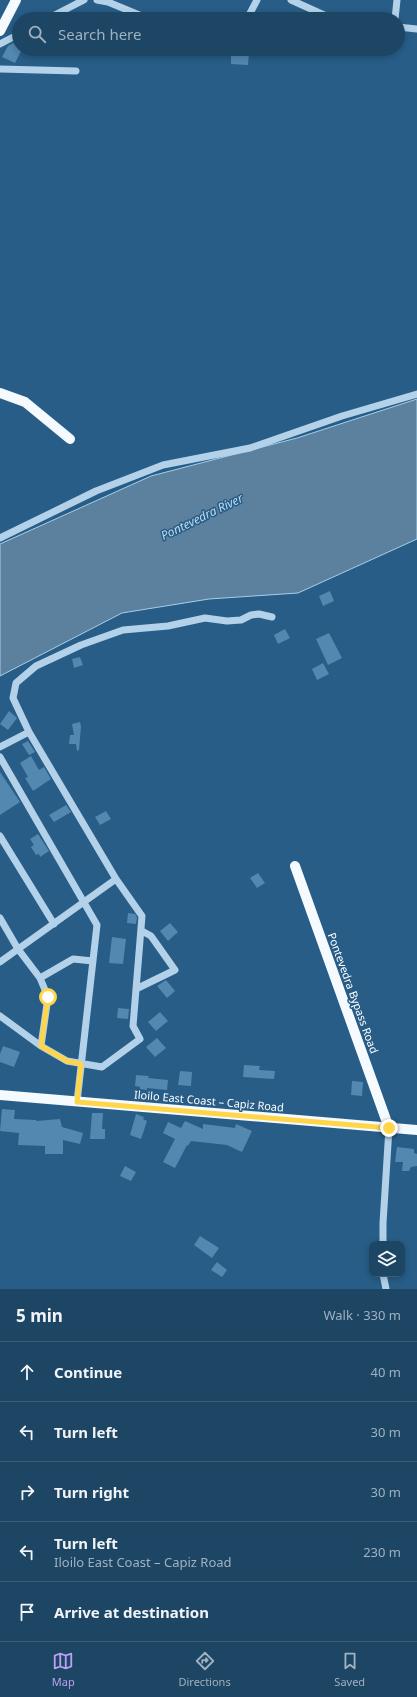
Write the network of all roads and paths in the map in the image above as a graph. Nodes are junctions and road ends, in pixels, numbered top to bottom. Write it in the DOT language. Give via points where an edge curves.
graph roads {
  1 [pos="16,0"];
  2 [pos="84,0"];
  3 [pos="98,0"];
  4 [pos="257,0"];
  5 [pos="291,0"];
  6 [pos="397,0"];
  7 [pos="61,12"];
  8 [pos="132,12"];
  9 [pos="251,12"];
  10 [pos="318,12"];
  11 [pos="396,12"];
  12 [pos="405,28"];
  13 [pos="417,29"];
  14 [pos="0,31"];
  15 [pos="12,38"];
  16 [pos="0,44"];
  17 [pos="0,69"];
  18 [pos="76,71"];
  19 [pos="0,393"];
  20 [pos="417,394"];
  21 [pos="70,439"];
  22 [pos="0,538"];
  23 [pos="272,617"];
  24 [pos="29,732"];
  25 [pos="0,747"];
  26 [pos="0,757"];
  27 [pos="0,836"];
  28 [pos="295,866"];
  29 [pos="116,879"];
  30 [pos="83,903"];
  31 [pos="0,918"];
  32 [pos="54,924"];
  33 [pos="142,931"];
  34 [pos="18,949"];
  35 [pos="93,961"];
  36 [pos="0,962"];
  37 [pos="40,978"];
  38 [pos="136,989"];
  39 [pos="0,1016"];
  40 [pos="41,1046"];
  41 [pos="81,1064"];
  42 [pos="0,1095"];
  43 [pos="77,1102"];
  44 [pos="389,1128"];
  45 [pos="417,1130"];
  46 [pos="383,1241"];
  47 [pos="384,1277"];
  48 [pos="386,1289"];
  1 -- 14 [label="main road"];
  2 -- 7 [label="street"];
  3 -- 8 [label="street"];
  4 -- 9 [label="street"];
  5 -- 10 [label="street"];
  6 -- 11 [label="street"];
  12 -- 13 [label="street"];
  15 -- 16 [label="street"];
  17 -- 18 [label="street"];
  19 -- 21 [label="main road" via="25,402"];
  20 -- 22 [label="street" via="342,416 250,448 163,465 96,491"];
  23 -- 24 [label="street" via="259,614 241,620 227,621 205,618 168,626 122,630 74,648 36,666 16,683 13,698"];
  24 -- 25 [label="street"];
  24 -- 29 [label="street"];
  26 -- 30 [label="street"];
  27 -- 32 [label="street"];
  28 -- 44 [label="main road, Pontevedra Bypass Road"];
  29 -- 30 [label="street"];
  29 -- 33 [label="street" via="142,916"];
  30 -- 32 [label="street"];
  30 -- 35 [label="street" via="97,925"];
  31 -- 34 [label="street"];
  32 -- 34 [label="street"];
  33 -- 38 [label="street"];
  33 -- 38 [label="street" via="151,936 175,970"];
  34 -- 36 [label="street"];
  34 -- 37 [label="street"];
  35 -- 37 [label="street" via="73,959"];
  35 -- 41 [label="street"];
  37 -- 40 [label="street" via="48,997"];
  38 -- 41 [label="street" via="133,1026 140,1039 102,1067"];
  39 -- 40 [label="street"];
  40 -- 41 [label="street" via="67,1061"];
  41 -- 43 [label="street"];
  42 -- 43 [label="main road, Iloilo East Coast – Capiz Road"];
  43 -- 44 [label="main road, Iloilo East Coast – Capiz Road"];
  44 -- 45 [label="main road, Iloilo East Coast – Capiz Road"];
  44 -- 46 [label="street"];
  47 -- 48 [label="street"];
}
